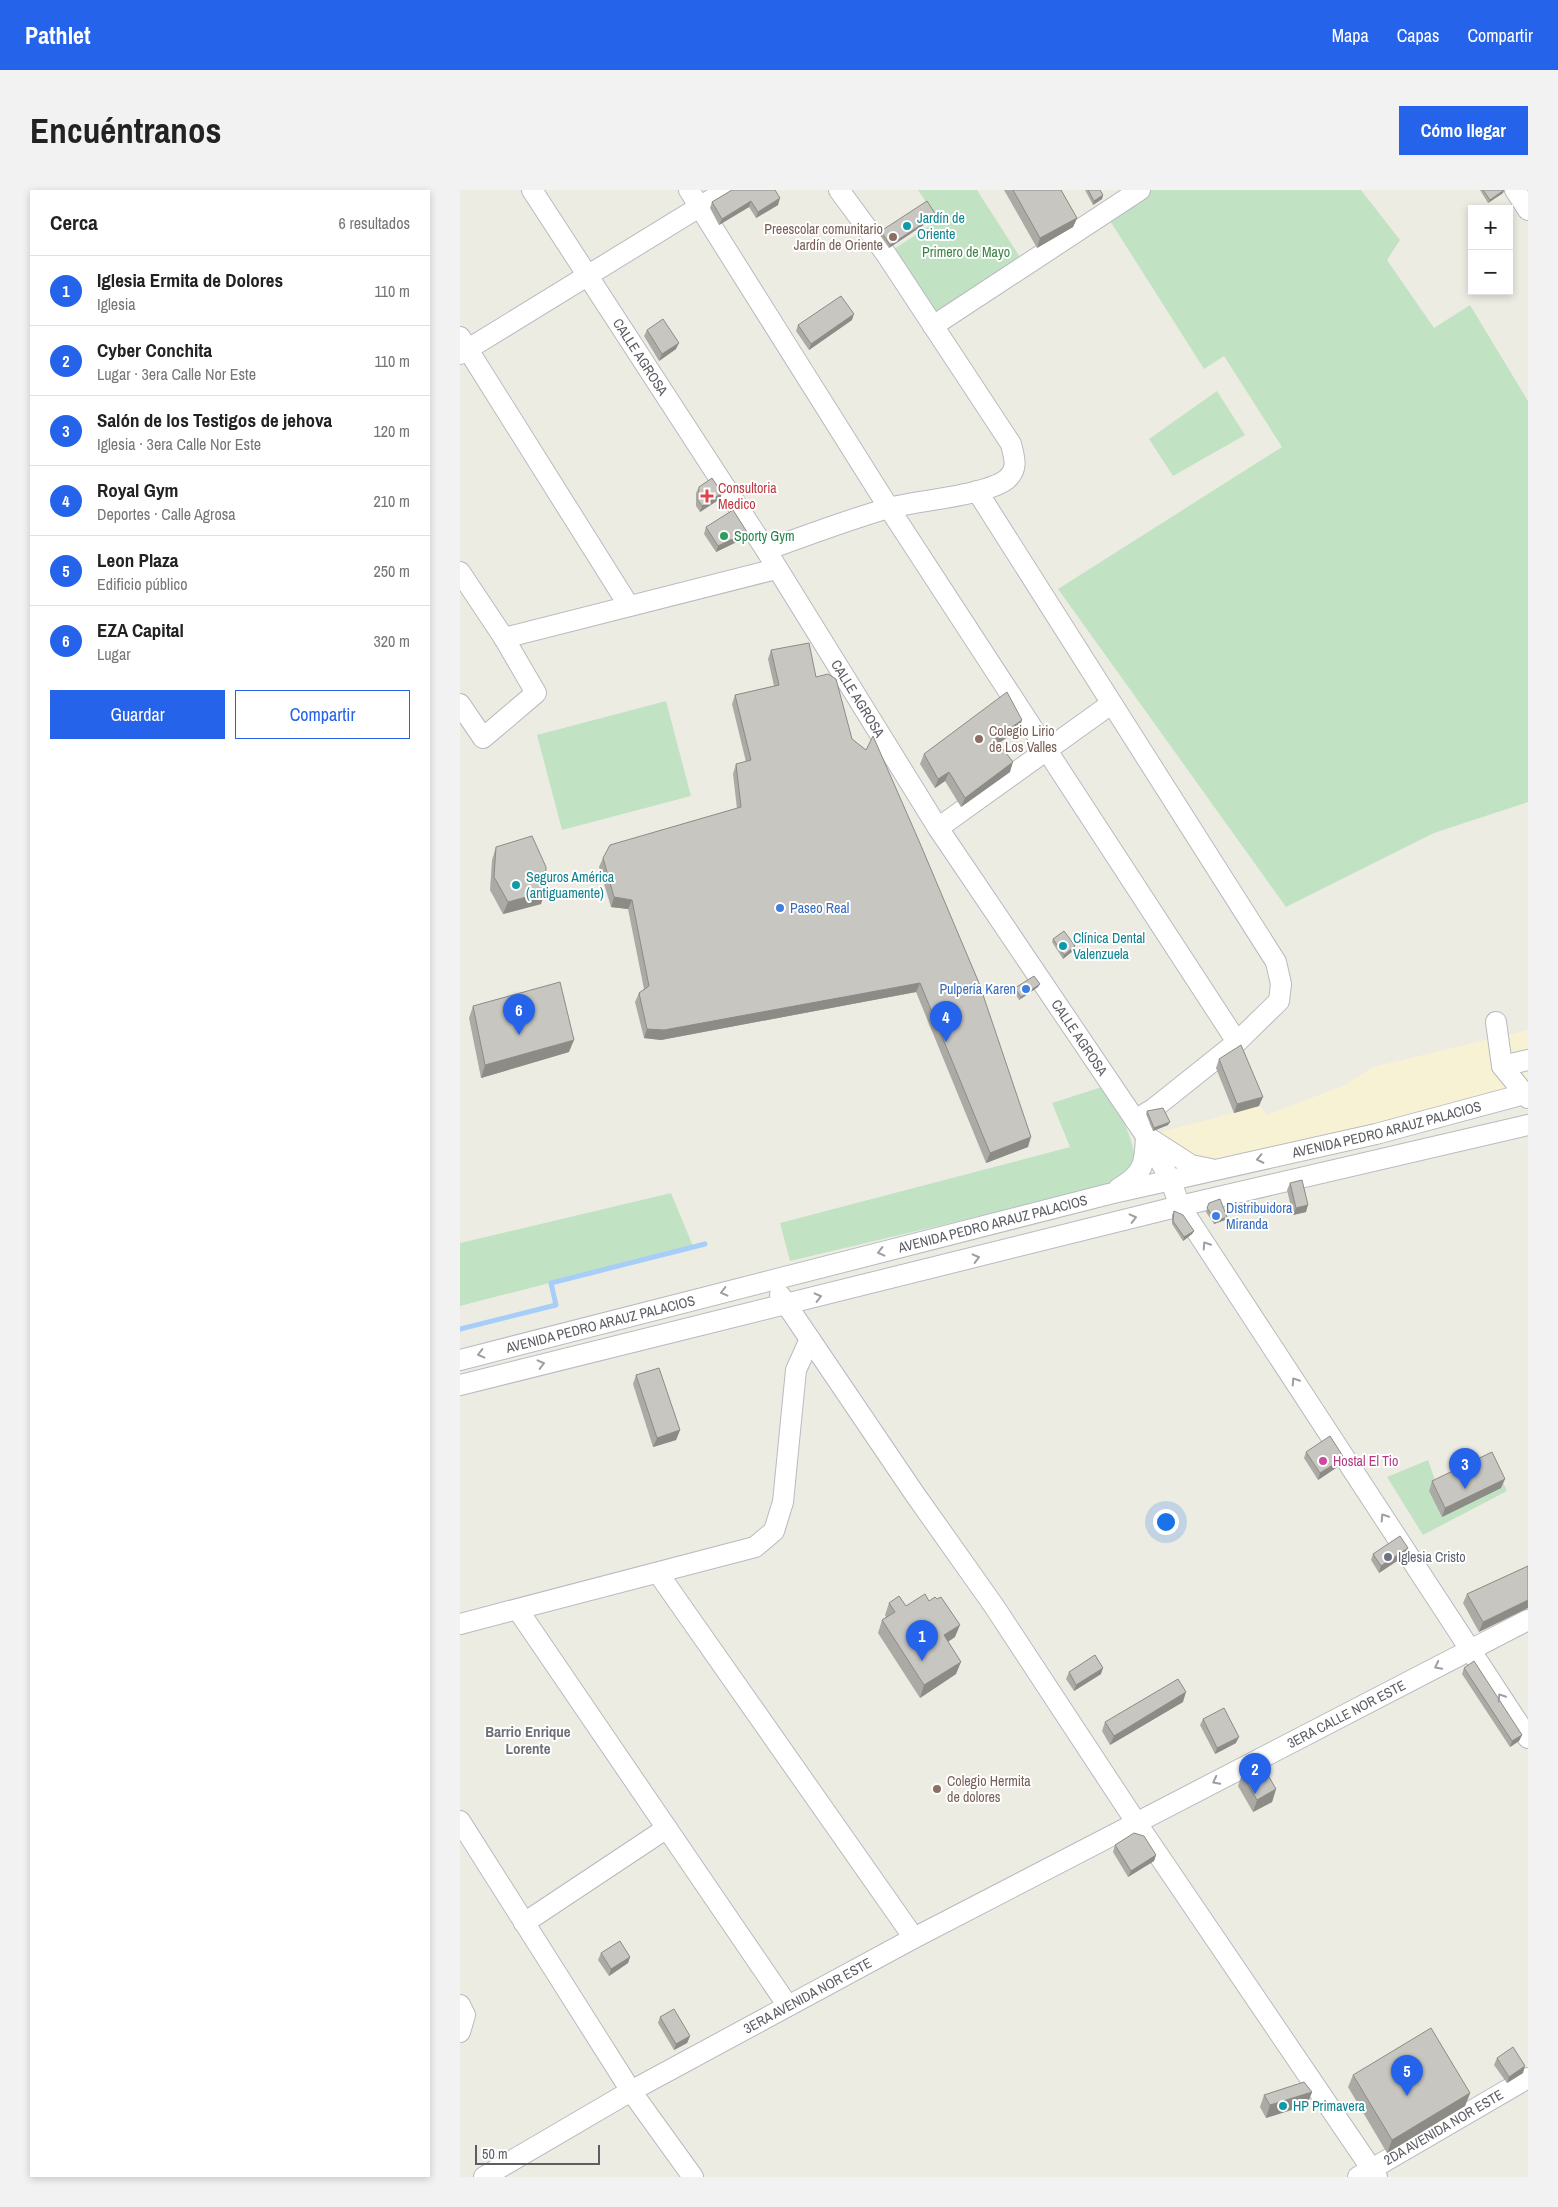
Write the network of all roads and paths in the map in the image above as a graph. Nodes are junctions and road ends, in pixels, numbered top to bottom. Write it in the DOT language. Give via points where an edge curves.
graph roads {
  1 [pos="532,190"];
  2 [pos="689,190"];
  3 [pos="727,190"];
  4 [pos="839,190"];
  5 [pos="1140,190"];
  6 [pos="1516,190"];
  7 [pos="1115,197"];
  8 [pos="700,207"];
  9 [pos="1528,210"];
  10 [pos="588,274"];
  11 [pos="933,326"];
  12 [pos="462,347"];
  13 [pos="976,491"];
  14 [pos="889,508"];
  15 [pos="766,550"];
  16 [pos="776,569"];
  17 [pos="460,572"];
  18 [pos="630,606"];
  19 [pos="504,638"];
  20 [pos="460,704"];
  21 [pos="1111,704"];
  22 [pos="1048,749"];
  23 [pos="938,828"];
  24 [pos="1496,1022"];
  25 [pos="1237,1042"];
  26 [pos="1528,1060"];
  27 [pos="1502,1066"];
  28 [pos="1527,1095"];
  29 [pos="1135,1120"];
  30 [pos="1528,1125"];
  31 [pos="1376,1134"];
  32 [pos="1146,1136"];
  33 [pos="1381,1160"];
  34 [pos="1213,1169"];
  35 [pos="1170,1179"];
  36 [pos="1109,1194"];
  37 [pos="1180,1206"];
  38 [pos="770,1280"];
  39 [pos="786,1305"];
  40 [pos="590,1326"];
  41 [pos="810,1339"];
  42 [pos="597,1350"];
  43 [pos="460,1360"];
  44 [pos="460,1385"];
  45 [pos="658,1573"];
  46 [pos="518,1610"];
  47 [pos="1528,1620"];
  48 [pos="460,1624"];
  49 [pos="1470,1650"];
  50 [pos="1528,1738"];
  51 [pos="460,1821"];
  52 [pos="1136,1822"];
  53 [pos="667,1828"];
  54 [pos="524,1923"];
  55 [pos="914,1938"];
  56 [pos="460,2005"];
  57 [pos="788,2006"];
  58 [pos="460,2032"];
  59 [pos="1528,2078"];
  60 [pos="631,2091"];
  61 [pos="1369,2174"];
  62 [pos="484,2177"];
  63 [pos="693,2177"];
  1 -- 10 [label="street, CALLE AGROSA"];
  2 -- 8 [label="street"];
  3 -- 8 [label="street"];
  4 -- 11 [label="street"];
  5 -- 7 [label="street"];
  6 -- 9 [label="street"];
  7 -- 11 [label="street"];
  8 -- 10 [label="street"];
  8 -- 14 [label="street"];
  10 -- 12 [label="street"];
  10 -- 15 [label="street, CALLE AGROSA"];
  11 -- 13 [label="street" via="1010,444 1016,463 1012,474 1005,480"];
  12 -- 18 [label="street"];
  13 -- 14 [label="street"];
  13 -- 21 [label="street"];
  14 -- 15 [label="street"];
  14 -- 22 [label="street"];
  15 -- 16 [label="street, CALLE AGROSA"];
  16 -- 18 [label="street"];
  16 -- 23 [label="street, CALLE AGROSA"];
  17 -- 19 [label="street"];
  18 -- 19 [label="street"];
  19 -- 20 [label="street" via="536,693 483,738"];
  21 -- 22 [label="street"];
  21 -- 25 [label="street" via="1276,962 1281,984 1279,1001"];
  22 -- 23 [label="street"];
  22 -- 25 [label="street"];
  23 -- 29 [label="street, CALLE AGROSA"];
  24 -- 27 [label="street"];
  25 -- 29 [label="street" via="1153,1110"];
  26 -- 27 [label="street"];
  27 -- 28 [label="street"];
  28 -- 31 [label="street, AVENIDA PEDRO ARAUZ PALACIOS"];
  29 -- 32 [label="street, CALLE AGROSA"];
  30 -- 33 [label="street, AVENIDA PEDRO ARAUZ PALACIOS"];
  31 -- 33 [label="street"];
  31 -- 34 [label="street, AVENIDA PEDRO ARAUZ PALACIOS, one-way"];
  32 -- 34 [label="street" via="1191,1165"];
  32 -- 35 [label="street, CALLE AGROSA"];
  32 -- 36 [label="street" via="1142,1168 1136,1178"];
  33 -- 37 [label="street, AVENIDA PEDRO ARAUZ PALACIOS"];
  34 -- 35 [label="street, AVENIDA PEDRO ARAUZ PALACIOS"];
  35 -- 36 [label="street, AVENIDA PEDRO ARAUZ PALACIOS"];
  35 -- 37 [label="street, CALLE AGROSA"];
  36 -- 38 [label="street, AVENIDA PEDRO ARAUZ PALACIOS, one-way"];
  39 -- 37 [label="street, AVENIDA PEDRO ARAUZ PALACIOS, one-way"];
  49 -- 37 [label="street, CALLE AGROSA, one-way"];
  38 -- 39 [label="street"];
  38 -- 40 [label="street, AVENIDA PEDRO ARAUZ PALACIOS, one-way"];
  39 -- 41 [label="street"];
  39 -- 42 [label="street, AVENIDA PEDRO ARAUZ PALACIOS"];
  40 -- 42 [label="street"];
  40 -- 43 [label="street, AVENIDA PEDRO ARAUZ PALACIOS, one-way"];
  41 -- 45 [label="street" via="796,1370 783,1502 774,1531 755,1547"];
  41 -- 52 [label="street" via="994,1606"];
  44 -- 42 [label="street, AVENIDA PEDRO ARAUZ PALACIOS, one-way"];
  45 -- 46 [label="street"];
  45 -- 55 [label="street"];
  46 -- 48 [label="street"];
  46 -- 53 [label="street"];
  47 -- 49 [label="street, 3ERA CALLE NOR ESTE"];
  50 -- 49 [label="street, CALLE AGROSA, one-way"];
  49 -- 52 [label="street, 3ERA CALLE NOR ESTE, one-way"];
  51 -- 54 [label="street"];
  52 -- 55 [label="street, 3ERA AVENIDA NOR ESTE"];
  52 -- 61 [label="street"];
  53 -- 54 [label="street"];
  53 -- 57 [label="street"];
  54 -- 60 [label="street"];
  55 -- 57 [label="street, 3ERA AVENIDA NOR ESTE"];
  56 -- 58 [label="street" via="465,2016"];
  57 -- 60 [label="street, 3ERA AVENIDA NOR ESTE"];
  59 -- 61 [label="street, 2DA AVENIDA NOR ESTE"];
  60 -- 62 [label="street, 3ERA AVENIDA NOR ESTE"];
  60 -- 63 [label="street"];
}
